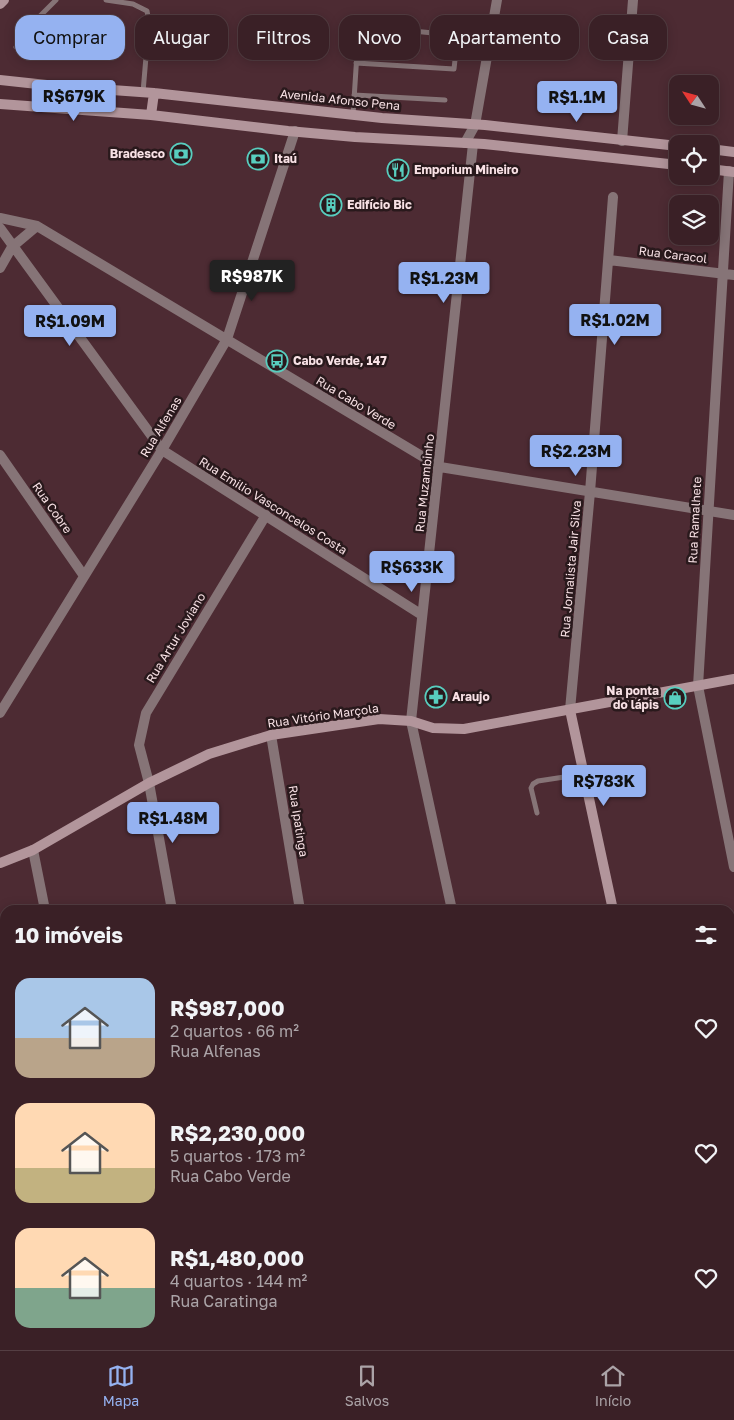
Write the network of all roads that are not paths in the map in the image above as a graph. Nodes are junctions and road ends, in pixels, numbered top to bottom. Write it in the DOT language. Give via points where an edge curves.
graph roads {
  1 [pos="4,0"];
  2 [pos="56,0"];
  3 [pos="106,0"];
  4 [pos="497,0"];
  5 [pos="633,0"];
  6 [pos="0,4"];
  7 [pos="41,15"];
  8 [pos="420,32"];
  9 [pos="356,60"];
  10 [pos="356,63"];
  11 [pos="0,80"];
  12 [pos="143,92"];
  13 [pos="154,93"];
  14 [pos="354,95"];
  15 [pos="444,100"];
  16 [pos="0,104"];
  17 [pos="151,115"];
  18 [pos="353,115"];
  19 [pos="475,125"];
  20 [pos="295,131"];
  21 [pos="622,141"];
  22 [pos="469,144"];
  23 [pos="669,145"];
  24 [pos="719,151"];
  25 [pos="734,152"];
  26 [pos="669,164"];
  27 [pos="719,170"];
  28 [pos="732,171"];
  29 [pos="613,197"];
  30 [pos="0,218"];
  31 [pos="37,226"];
  32 [pos="0,228"];
  33 [pos="12,247"];
  34 [pos="609,260"];
  35 [pos="0,268"];
  36 [pos="722,274"];
  37 [pos="734,275"];
  38 [pos="226,339"];
  39 [pos="162,450"];
  40 [pos="0,455"];
  41 [pos="440,468"];
  42 [pos="590,492"];
  43 [pos="708,512"];
  44 [pos="266,515"];
  45 [pos="734,515"];
  46 [pos="84,576"];
  47 [pos="422,615"];
  48 [pos="734,680"];
  49 [pos="698,686"];
  50 [pos="570,710"];
  51 [pos="0,713"];
  52 [pos="411,721"];
  53 [pos="271,735"];
  54 [pos="584,774"];
  55 [pos="148,783"];
  56 [pos="536,814"];
  57 [pos="33,850"];
  58 [pos="0,863"];
  59 [pos="734,866"];
  60 [pos="44,905"];
  61 [pos="171,905"];
  62 [pos="299,905"];
  63 [pos="451,905"];
  64 [pos="612,905"];
  1 -- 6 [label="main road"];
  2 -- 7 [label="lane"];
  3 -- 12 [label="lane" via="133,4 147,11 149,22"];
  4 -- 19 [label="street, Rua Muzambinho"];
  5 -- 21 [label="street"];
  8 -- 10 [label="lane" via="453,35 457,40 454,69"];
  9 -- 10 [label="lane"];
  10 -- 14 [label="lane"];
  11 -- 12 [label="main road, Avenida Afonso Pena"];
  12 -- 13 [label="main road, Avenida Afonso Pena"];
  13 -- 17 [label="main road"];
  13 -- 18 [label="main road, Avenida Afonso Pena"];
  14 -- 15 [label="lane"];
  14 -- 18 [label="lane"];
  16 -- 17 [label="main road"];
  17 -- 20 [label="main road"];
  18 -- 19 [label="main road, Avenida Afonso Pena"];
  19 -- 21 [label="main road, Avenida Afonso Pena"];
  19 -- 22 [label="street, Rua Muzambinho"];
  20 -- 22 [label="main road"];
  20 -- 38 [label="street, Rua Alfenas"];
  21 -- 23 [label="main road, Avenida Afonso Pena"];
  22 -- 26 [label="main road"];
  22 -- 41 [label="street, Rua Muzambinho"];
  24 -- 25 [label="main road"];
  27 -- 28 [label="main road"];
  28 -- 36 [label="street, Rua Ramalhete"];
  29 -- 34 [label="street, Rua Jornalista Jair Silva"];
  30 -- 31 [label="street, Rua Cabo Verde"];
  31 -- 33 [label="street"];
  31 -- 38 [label="street, Rua Cabo Verde"];
  32 -- 33 [label="street"];
  33 -- 35 [label="street"];
  33 -- 39 [label="street"];
  34 -- 36 [label="street, Rua Caracol"];
  34 -- 42 [label="street, Rua Jornalista Jair Silva"];
  36 -- 37 [label="street, Rua Caracol"];
  36 -- 43 [label="street, Rua Ramalhete"];
  38 -- 39 [label="street, Rua Alfenas"];
  38 -- 41 [label="street, Rua Cabo Verde"];
  39 -- 44 [label="street, Rua Emilio Vasconcelos Costa"];
  39 -- 46 [label="street, Rua Alfenas"];
  40 -- 46 [label="street, Rua Cobre"];
  41 -- 42 [label="street, Rua Cabo Verde"];
  41 -- 47 [label="street, Rua Muzambinho"];
  42 -- 43 [label="street, Rua Cabo Verde"];
  42 -- 50 [label="street, Rua Jornalista Jair Silva"];
  43 -- 45 [label="street, Rua Cabo Verde"];
  43 -- 49 [label="street, Rua Ramalhete"];
  44 -- 47 [label="street, Rua Emilio Vasconcelos Costa"];
  44 -- 55 [label="street, Rua Artur Joviano" via="146,713 139,745"];
  46 -- 51 [label="street, Rua Alfenas"];
  47 -- 52 [label="street, Rua Muzambinho"];
  48 -- 49 [label="main road, Rua Vitório Marçola"];
  49 -- 50 [label="main road, Rua Vitório Marçola"];
  49 -- 59 [label="street, Rua Ramalhete"];
  50 -- 52 [label="main road, Rua Vitório Marçola" via="464,729 433,728"];
  50 -- 54 [label="main road, Rua Jornalista Jair Silva"];
  52 -- 53 [label="main road, Rua Vitório Marçola" via="379,719"];
  52 -- 63 [label="street, Rua Muzambinho"];
  53 -- 55 [label="main road, Rua Vitório Marçola" via="209,754"];
  53 -- 62 [label="street, Rua Ipatinga"];
  54 -- 56 [label="lane" via="533,784"];
  54 -- 64 [label="main road, Rua Jornalista Jair Silva"];
  55 -- 57 [label="main road, Rua Vitório Marçola"];
  55 -- 61 [label="street, Rua Artur Joviano"];
  57 -- 58 [label="main road, Rua Vitório Marçola"];
  57 -- 60 [label="street"];
}
